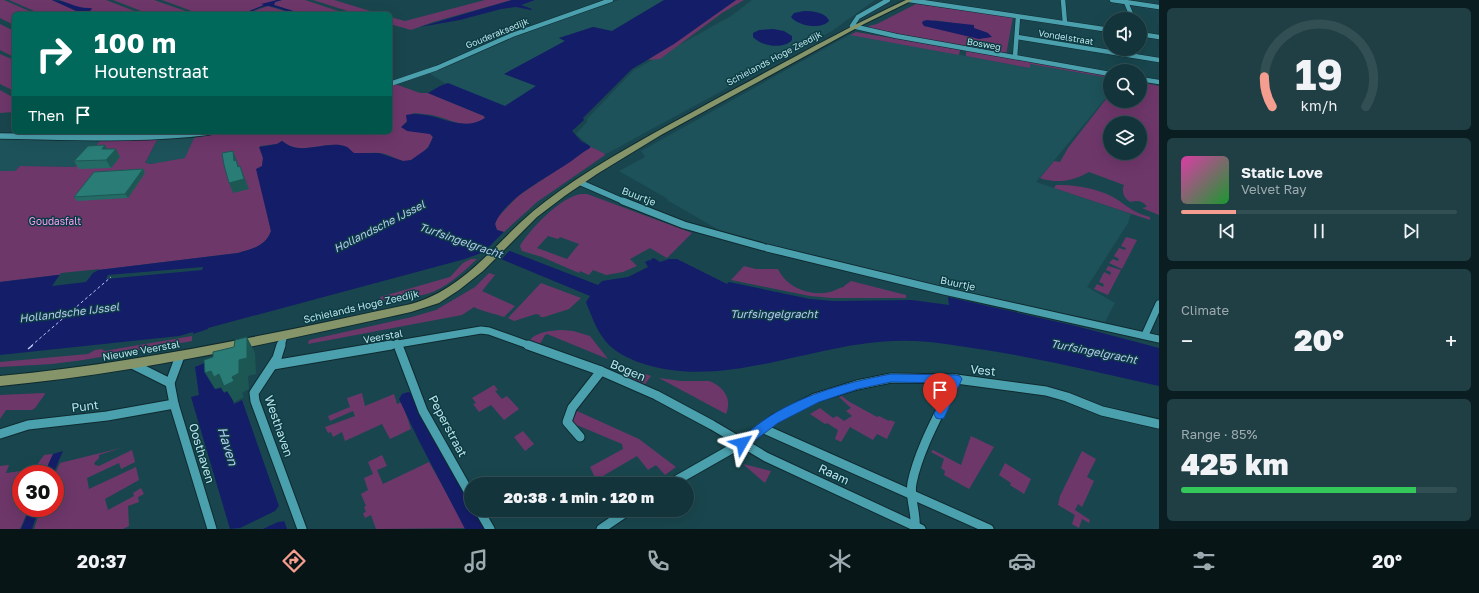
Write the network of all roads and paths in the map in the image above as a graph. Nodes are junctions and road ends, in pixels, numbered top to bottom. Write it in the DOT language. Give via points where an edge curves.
graph roads {
  1 [pos="611,0"];
  2 [pos="888,0"];
  3 [pos="910,0"];
  4 [pos="954,0"];
  5 [pos="1063,0"];
  6 [pos="1112,0"];
  7 [pos="1126,2"];
  8 [pos="948,5"];
  9 [pos="1159,7"];
  10 [pos="1130,12"];
  11 [pos="1018,17"];
  12 [pos="1065,23"];
  13 [pos="856,27"];
  14 [pos="1103,29"];
  15 [pos="1147,35"];
  16 [pos="1017,37"];
  17 [pos="1159,37"];
  18 [pos="1015,57"];
  19 [pos="1159,60"];
  20 [pos="1103,73"];
  21 [pos="1147,80"];
  22 [pos="1159,82"];
  23 [pos="392,83"];
  24 [pos="190,134"];
  25 [pos="0,136"];
  26 [pos="579,182"];
  27 [pos="1159,304"];
  28 [pos="497,333"];
  29 [pos="284,335"];
  30 [pos="1145,335"];
  31 [pos="1159,339"];
  32 [pos="397,343"];
  33 [pos="180,356"];
  34 [pos="132,364"];
  35 [pos="273,365"];
  36 [pos="601,371"];
  37 [pos="956,379"];
  38 [pos="0,381"];
  39 [pos="170,383"];
  40 [pos="174,404"];
  41 [pos="1159,424"];
  42 [pos="762,428"];
  43 [pos="0,434"];
  44 [pos="580,437"];
  45 [pos="742,443"];
  46 [pos="682,477"];
  47 [pos="464,484"];
  48 [pos="913,495"];
  49 [pos="483,517"];
  50 [pos="619,517"];
  51 [pos="917,528"];
  52 [pos="212,529"];
  53 [pos="302,529"];
  54 [pos="490,529"];
  55 [pos="601,529"];
  56 [pos="989,529"];
  1 -- 23 [label="street, Gouderaksedijk" via="512,35 438,68"];
  2 -- 13 [label="street" via="858,17 852,26"];
  3 -- 8 [label="street"];
  3 -- 13 [label="main road, Schielands Hoge Zeedijk"];
  4 -- 8 [label="street"];
  5 -- 12 [label="street"];
  6 -- 7 [label="street"];
  7 -- 9 [label="street"];
  7 -- 10 [label="street"];
  8 -- 11 [label="street"];
  11 -- 12 [label="street"];
  11 -- 16 [label="street"];
  12 -- 14 [label="street"];
  13 -- 18 [label="street, Bosweg"];
  13 -- 26 [label="main road, Schielands Hoge Zeedijk" via="658,134"];
  15 -- 17 [label="street"];
  16 -- 18 [label="street"];
  16 -- 19 [label="street, Vondelstraat"];
  18 -- 20 [label="street, Bosweg"];
  21 -- 22 [label="street"];
  24 -- 25 [label="street" via="133,138"];
  26 -- 29 [label="main road, Schielands Hoge Zeedijk" via="535,215 480,268 442,297 411,308"];
  26 -- 30 [label="street, Buurtje" via="684,225 765,247 944,291"];
  27 -- 30 [label="street"];
  28 -- 32 [label="street, Veerstal" via="481,330"];
  28 -- 36 [label="street, Bogen"];
  29 -- 33 [label="main road, Nieuwe Veerstal"];
  29 -- 35 [label="street, Westhaven"];
  30 -- 31 [label="street, Buurtje"];
  32 -- 35 [label="street, Veerstal"];
  32 -- 47 [label="street, Peperstraat" via="423,411"];
  33 -- 34 [label="main road, Nieuwe Veerstal"];
  33 -- 39 [label="street"];
  34 -- 38 [label="main road, Nieuwe Veerstal" via="58,376"];
  34 -- 39 [label="street"];
  35 -- 53 [label="street, Westhaven" via="254,393 255,401"];
  36 -- 44 [label="street" via="572,408 567,422"];
  36 -- 45 [label="street, Bogen" via="656,395"];
  37 -- 41 [label="street, Vest" via="1046,391 1067,396 1102,411"];
  37 -- 42 [label="street, Vest" via="891,378 858,385 815,398"];
  37 -- 48 [label="street" via="924,451 912,485"];
  39 -- 40 [label="street, Oosthaven"];
  40 -- 43 [label="street, Punt" via="107,416 28,425"];
  40 -- 52 [label="street, Oosthaven"];
  42 -- 45 [label="street, Vest"];
  42 -- 48 [label="street, Raam"];
  45 -- 46 [label="street, Vest"];
  45 -- 51 [label="street, Raam" via="766,457"];
  48 -- 51 [label="street, Raam"];
  48 -- 56 [label="street, Raam"];
  49 -- 54 [label="street"];
  50 -- 55 [label="street"];
}
